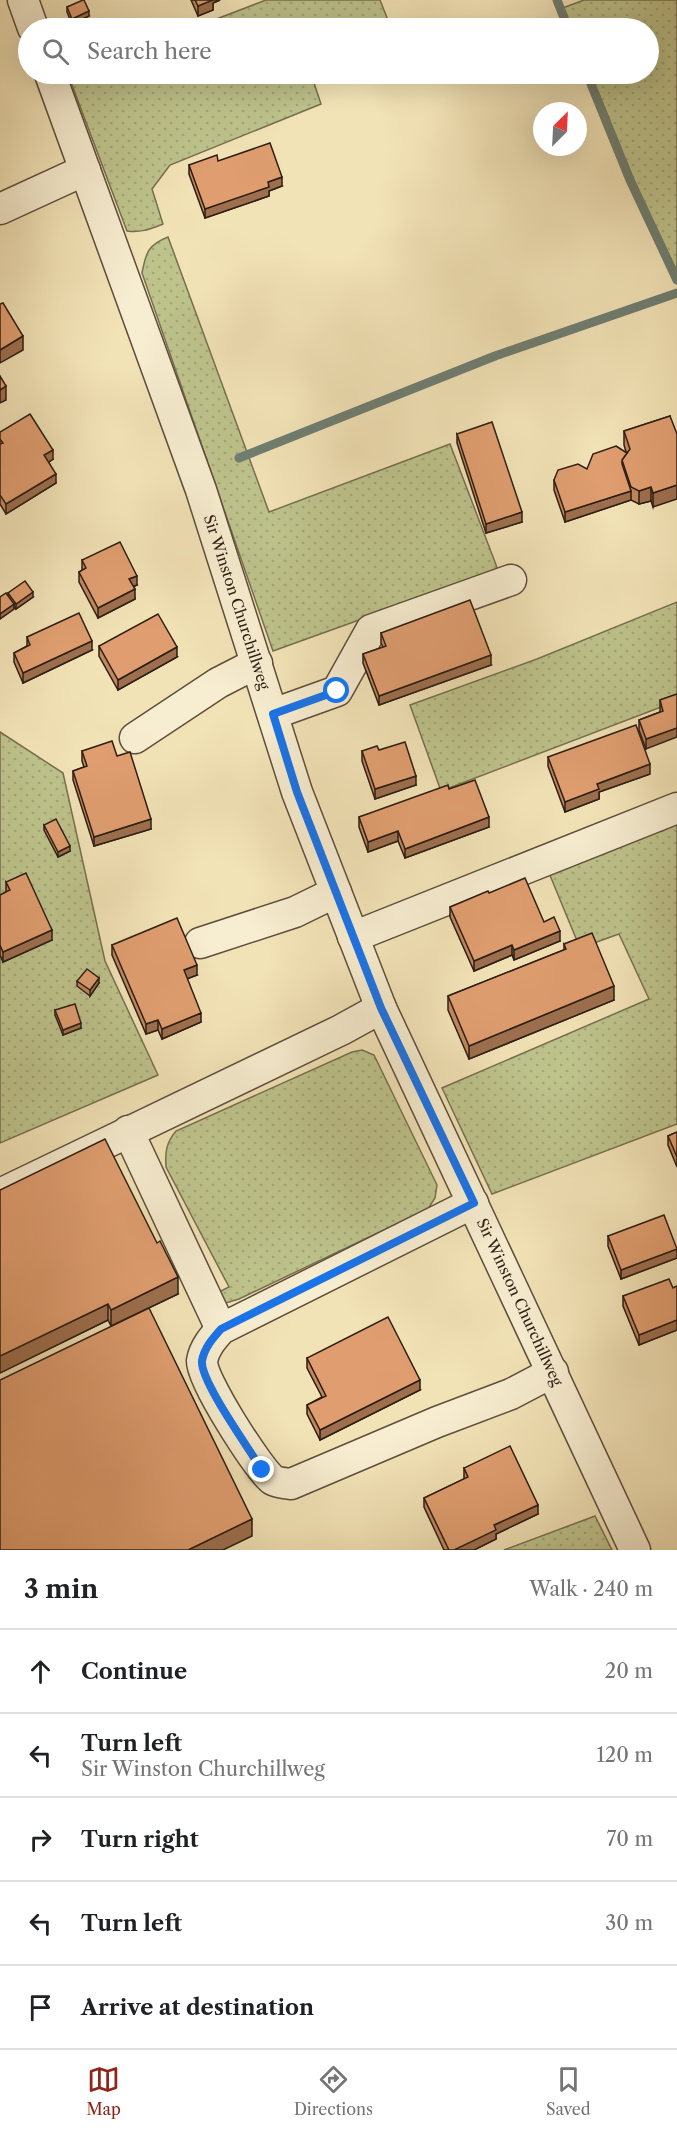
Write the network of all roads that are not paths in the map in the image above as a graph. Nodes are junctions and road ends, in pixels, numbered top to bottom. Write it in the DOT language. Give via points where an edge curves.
graph roads {
  1 [pos="23,0"];
  2 [pos="29,18"];
  3 [pos="54,84"];
  4 [pos="85,170"];
  5 [pos="0,208"];
  6 [pos="511,580"];
  7 [pos="257,663"];
  8 [pos="273,714"];
  9 [pos="135,738"];
  10 [pos="677,808"];
  11 [pos="336,892"];
  12 [pos="353,937"];
  13 [pos="200,943"];
  14 [pos="381,1008"];
  15 [pos="128,1131"];
  16 [pos="0,1194"];
  17 [pos="474,1203"];
  18 [pos="221,1329"];
  19 [pos="553,1372"];
  20 [pos="635,1550"];
  1 -- 2 [label="street"];
  3 -- 4 [label="street, Sir Winston Churchillweg"];
  4 -- 5 [label="street"];
  4 -- 7 [label="street, Sir Winston Churchillweg" via="201,490"];
  6 -- 8 [label="street" via="371,630 337,691"];
  7 -- 8 [label="street, Sir Winston Churchillweg"];
  7 -- 9 [label="street" via="218,682"];
  8 -- 11 [label="street, Sir Winston Churchillweg" via="297,792"];
  10 -- 12 [label="street"];
  11 -- 12 [label="street, Sir Winston Churchillweg"];
  11 -- 13 [label="street" via="295,912"];
  12 -- 14 [label="street, Sir Winston Churchillweg"];
  14 -- 15 [label="street"];
  14 -- 17 [label="street, Sir Winston Churchillweg"];
  15 -- 16 [label="street"];
  15 -- 18 [label="street"];
  17 -- 18 [label="street"];
  17 -- 19 [label="street, Sir Winston Churchillweg"];
  18 -- 19 [label="street" via="207,1346 202,1362 208,1384 262,1470 275,1482 291,1484 511,1394"];
  19 -- 20 [label="street, Sir Winston Churchillweg"];
}
